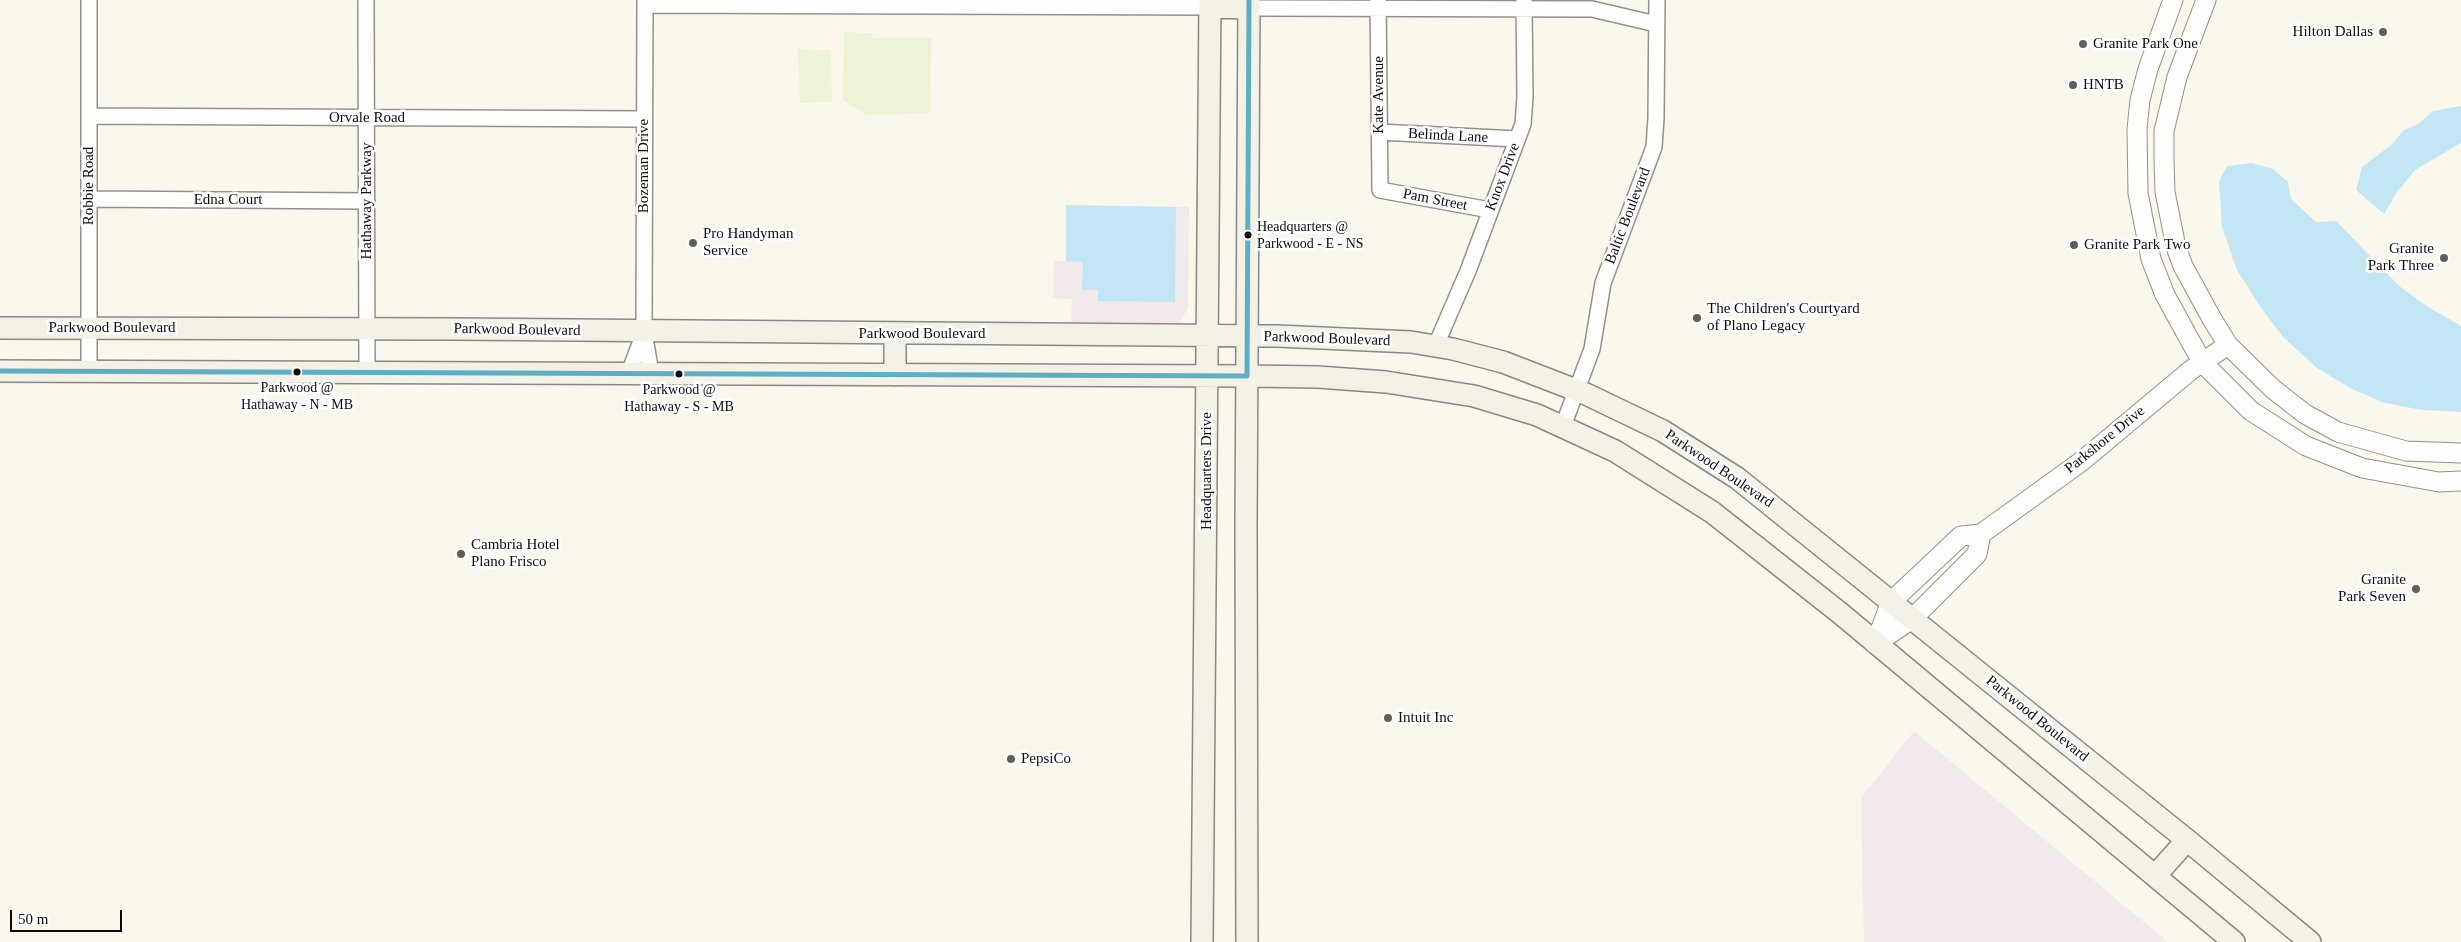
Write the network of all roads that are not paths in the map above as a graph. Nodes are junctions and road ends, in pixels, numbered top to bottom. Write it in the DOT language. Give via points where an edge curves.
graph roads {
  1 [pos="89,0"];
  2 [pos="366,0"];
  3 [pos="1656,0"];
  4 [pos="2173,0"];
  5 [pos="2206,0"];
  6 [pos="644,3"];
  7 [pos="944,3"];
  8 [pos="1210,3"];
  9 [pos="1249,4"];
  10 [pos="1378,4"];
  11 [pos="1524,4"];
  12 [pos="1656,24"];
  13 [pos="89,116"];
  14 [pos="366,118"];
  15 [pos="644,119"];
  16 [pos="2137,129"];
  17 [pos="2164,131"];
  18 [pos="1379,132"];
  19 [pos="1517,139"];
  20 [pos="1380,190"];
  21 [pos="89,199"];
  22 [pos="367,201"];
  23 [pos="1490,210"];
  24 [pos="0,328"];
  25 [pos="89,328"];
  26 [pos="367,329"];
  27 [pos="644,332"];
  28 [pos="895,334"];
  29 [pos="1208,336"];
  30 [pos="1247,336"];
  31 [pos="2228,345"];
  32 [pos="1436,346"];
  33 [pos="2202,362"];
  34 [pos="0,371"];
  35 [pos="89,372"];
  36 [pos="367,372"];
  37 [pos="629,373"];
  38 [pos="651,373"];
  39 [pos="895,374"];
  40 [pos="1208,376"];
  41 [pos="1247,376"];
  42 [pos="1577,390"];
  43 [pos="1562,426"];
  44 [pos="2461,453"];
  45 [pos="2461,481"];
  46 [pos="1981,534"];
  47 [pos="1891,602"];
  48 [pos="1912,619"];
  49 [pos="1875,644"];
  50 [pos="2187,840"];
  51 [pos="2155,876"];
  52 [pos="1202,942"];
  53 [pos="1247,942"];
  54 [pos="2234,942"];
  55 [pos="2310,942"];
  1 -- 13 [label="street, Robbie Road"];
  2 -- 14 [label="street, Hathaway Parkway"];
  3 -- 12 [label="street, Baltic Boulevard"];
  4 -- 16 [label="street" via="2148,69"];
  5 -- 17 [label="street" via="2177,77"];
  6 -- 7 [label="street"];
  6 -- 15 [label="street, Bozeman Drive"];
  7 -- 8 [label="street"];
  8 -- 9 [label="main road"];
  8 -- 29 [label="main road, Headquarters Drive"];
  9 -- 10 [label="street"];
  9 -- 30 [label="main road"];
  10 -- 11 [label="street"];
  10 -- 18 [label="street, Kate Avenue"];
  11 -- 12 [label="street" via="1592,9"];
  11 -- 19 [label="street, Knox Drive" via="1525,97 1523,124"];
  12 -- 42 [label="street, Baltic Boulevard" via="1654,147 1602,283 1592,349"];
  13 -- 14 [label="street, Orvale Road"];
  13 -- 21 [label="street, Robbie Road"];
  14 -- 15 [label="street, Orvale Road"];
  14 -- 22 [label="street, Hathaway Parkway"];
  15 -- 27 [label="street, Bozeman Drive"];
  16 -- 17 [label="street"];
  16 -- 33 [label="street" via="2138,193 2152,259 2165,296"];
  17 -- 31 [label="street" via="2165,192 2176,247 2183,266"];
  18 -- 19 [label="street, Belinda Lane"];
  18 -- 20 [label="street, Kate Avenue"];
  19 -- 23 [label="street, Knox Drive"];
  20 -- 23 [label="street, Pam Street"];
  21 -- 22 [label="street, Edna Court"];
  21 -- 25 [label="street, Robbie Road"];
  22 -- 26 [label="street, Hathaway Parkway"];
  23 -- 32 [label="street, Knox Drive"];
  24 -- 25 [label="main road, Parkwood Boulevard"];
  25 -- 26 [label="main road, Parkwood Boulevard"];
  25 -- 35 [label="street, Robbie Road"];
  26 -- 27 [label="main road, Parkwood Boulevard"];
  26 -- 36 [label="street, Hathaway Parkway"];
  27 -- 28 [label="main road, Parkwood Boulevard"];
  27 -- 37 [label="street, Bozeman Drive"];
  27 -- 38 [label="street, Bozeman Drive"];
  28 -- 29 [label="main road, Parkwood Boulevard"];
  28 -- 39 [label="main road"];
  29 -- 30 [label="main road, Parkwood Boulevard"];
  29 -- 40 [label="main road, Headquarters Drive"];
  30 -- 32 [label="main road, Parkwood Boulevard" via="1346,338"];
  30 -- 41 [label="main road"];
  31 -- 33 [label="street, Parkshore Drive"];
  31 -- 44 [label="street" via="2272,389 2305,414 2338,432 2406,451"];
  32 -- 42 [label="main road, Parkwood Boulevard" via="1503,362"];
  33 -- 45 [label="street" via="2251,411 2306,446 2362,468 2439,482"];
  33 -- 46 [label="street, Parkshore Drive" via="2082,461"];
  34 -- 35 [label="main road"];
  35 -- 36 [label="main road"];
  36 -- 37 [label="main road"];
  37 -- 38 [label="main road"];
  38 -- 39 [label="main road"];
  39 -- 40 [label="main road"];
  40 -- 41 [label="main road"];
  40 -- 52 [label="main road, Headquarters Drive"];
  41 -- 43 [label="main road" via="1327,377 1412,385 1474,396"];
  41 -- 53 [label="main road"];
  42 -- 43 [label="street, Baltic Boulevard"];
  42 -- 47 [label="main road, Parkwood Boulevard" via="1663,431 1730,474"];
  43 -- 49 [label="main road" via="1616,451 1712,512"];
  46 -- 47 [label="street, Parkshore Drive" via="1961,536"];
  46 -- 48 [label="street" via="1977,554"];
  47 -- 48 [label="main road, Parkwood Boulevard"];
  47 -- 49 [label="street, Parkshore Drive"];
  48 -- 49 [label="street"];
  48 -- 50 [label="main road, Parkwood Boulevard"];
  49 -- 51 [label="main road"];
  50 -- 51 [label="main road"];
  50 -- 55 [label="main road, Parkwood Boulevard"];
  51 -- 54 [label="main road"];
}
